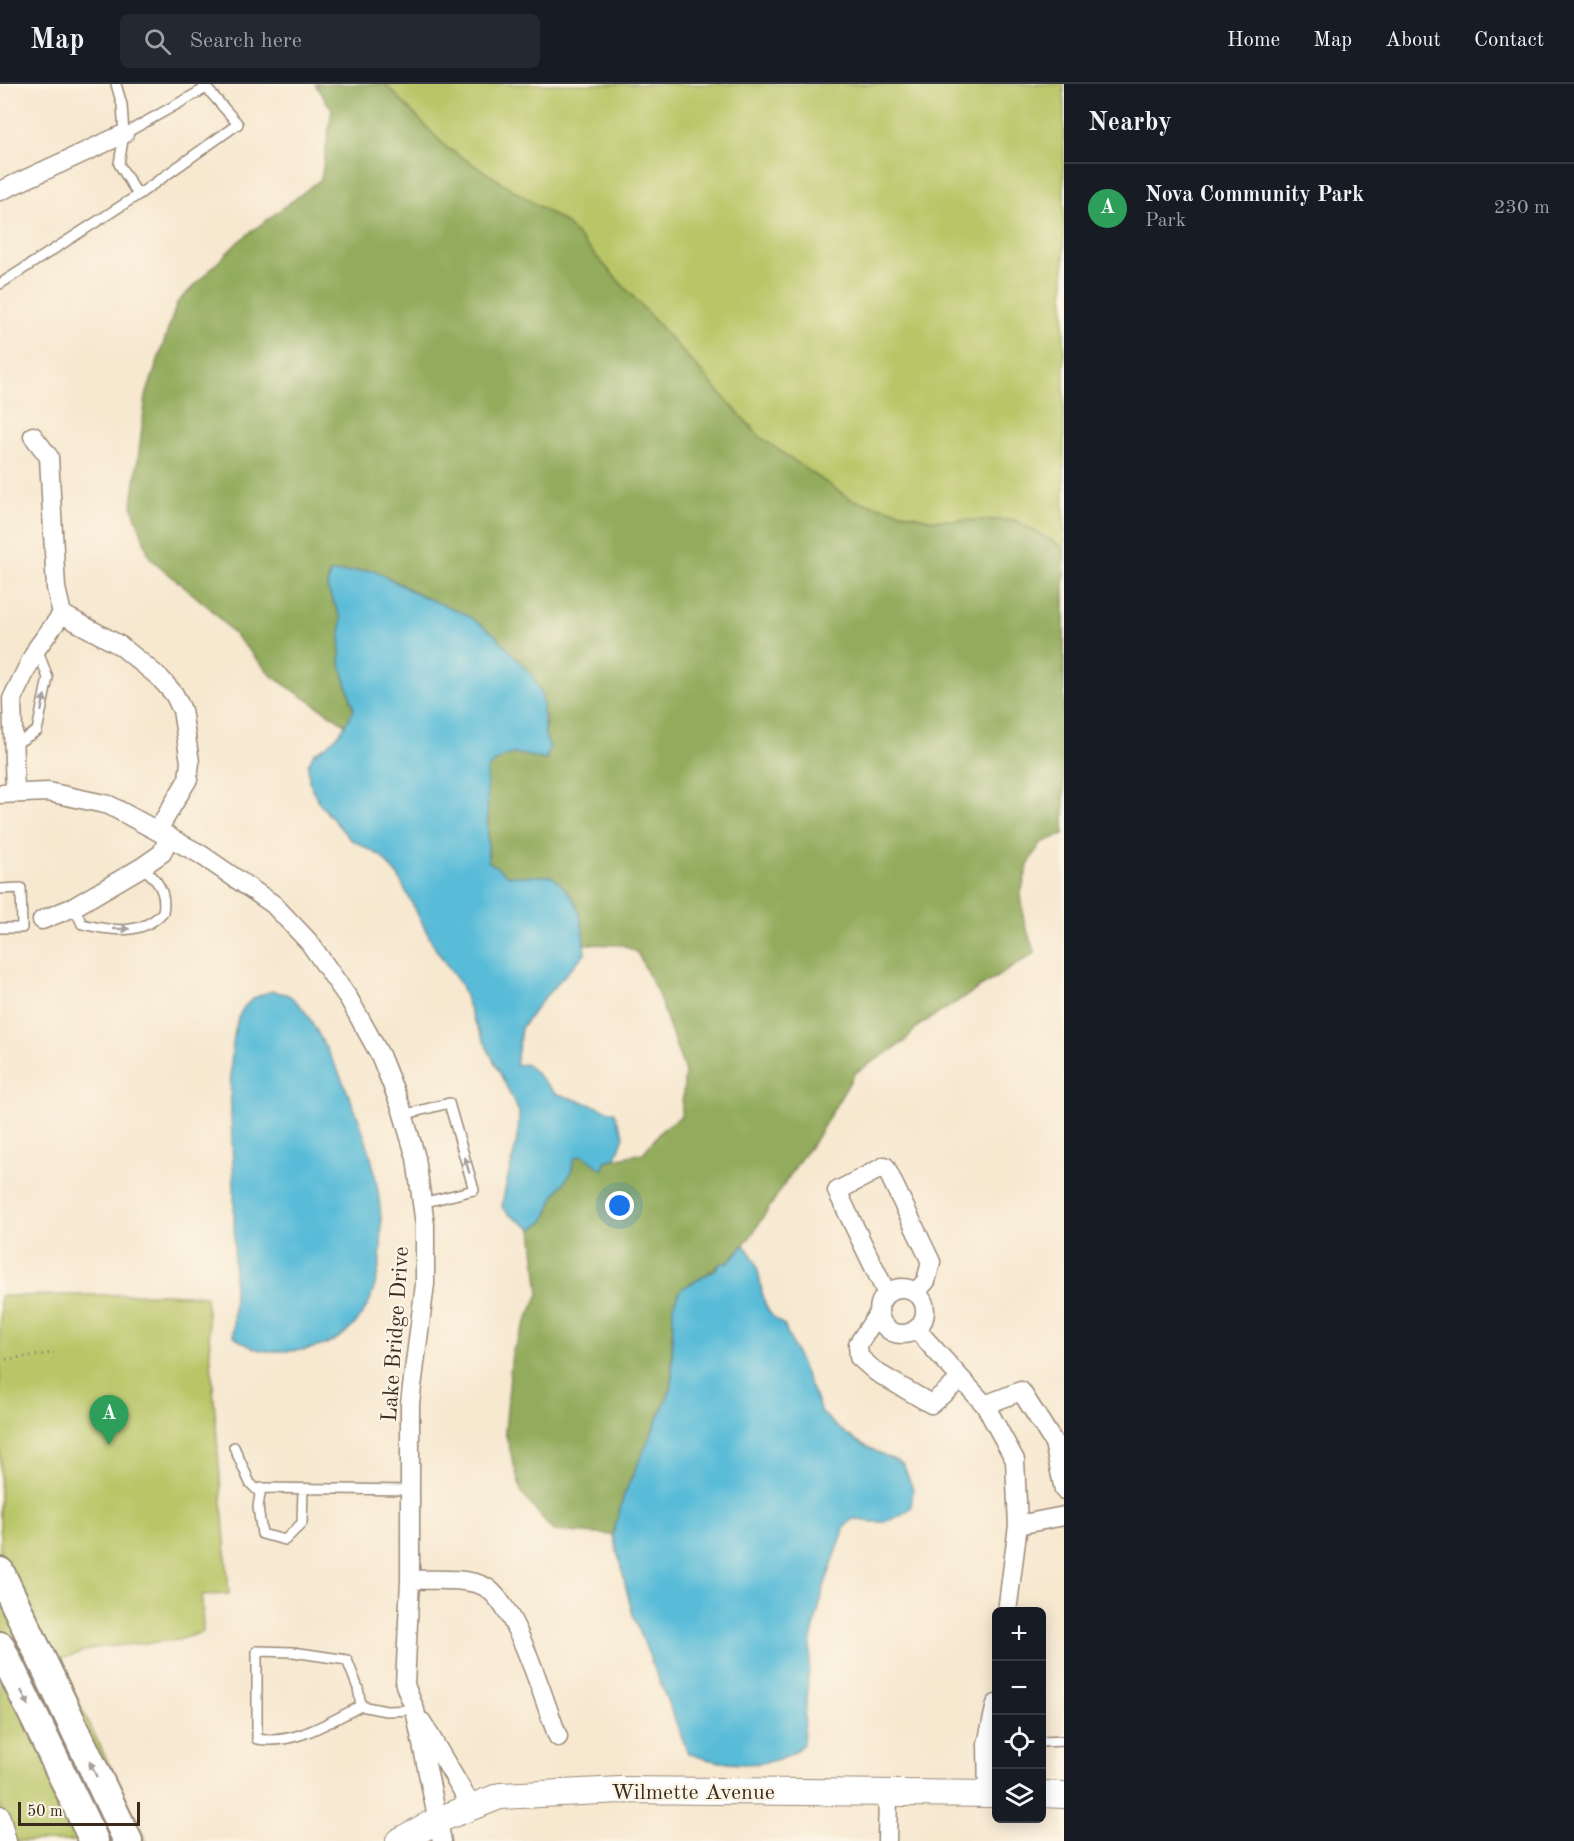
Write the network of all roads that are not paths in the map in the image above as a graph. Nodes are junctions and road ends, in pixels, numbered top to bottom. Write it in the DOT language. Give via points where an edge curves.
graph roads {
  1 [pos="116,84"];
  2 [pos="204,86"];
  3 [pos="124,134"];
  4 [pos="0,190"];
  5 [pos="138,195"];
  6 [pos="0,284"];
  7 [pos="33,436"];
  8 [pos="62,614"];
  9 [pos="37,648"];
  10 [pos="6,698"];
  11 [pos="12,746"];
  12 [pos="8,793"];
  13 [pos="164,833"];
  14 [pos="142,867"];
  15 [pos="0,889"];
  16 [pos="74,907"];
  17 [pos="42,920"];
  18 [pos="0,928"];
  19 [pos="404,1115"];
  20 [pos="422,1203"];
  21 [pos="887,1293"];
  22 [pos="915,1293"];
  23 [pos="878,1314"];
  24 [pos="916,1329"];
  25 [pos="961,1379"];
  26 [pos="985,1406"];
  27 [pos="234,1446"];
  28 [pos="303,1490"];
  29 [pos="410,1490"];
  30 [pos="1064,1490"];
  31 [pos="260,1493"];
  32 [pos="1064,1516"];
  33 [pos="1018,1525"];
  34 [pos="0,1572"];
  35 [pos="410,1580"];
  36 [pos="1008,1607"];
  37 [pos="0,1646"];
  38 [pos="361,1706"];
  39 [pos="415,1710"];
  40 [pos="558,1737"];
  41 [pos="1064,1741"];
  42 [pos="1046,1742"];
  43 [pos="888,1794"];
  44 [pos="992,1794"];
  45 [pos="1046,1794"];
  46 [pos="1064,1795"];
  47 [pos="472,1807"];
  48 [pos="0,1815"];
  49 [pos="440,1831"];
  50 [pos="7,1841"];
  51 [pos="94,1841"];
  52 [pos="128,1841"];
  53 [pos="399,1841"];
  54 [pos="886,1841"];
  1 -- 3 [label="lane"];
  2 -- 3 [label="lane"];
  2 -- 5 [label="lane" via="238,124"];
  3 -- 4 [label="street"];
  3 -- 5 [label="lane" via="119,164"];
  5 -- 6 [label="lane"];
  7 -- 8 [label="street" via="49,457 56,588"];
  8 -- 9 [label="street"];
  8 -- 13 [label="street" via="121,645 160,678 182,710 190,762 188,778"];
  9 -- 10 [label="street"];
  11 -- 9 [label="lane, one-way" via="37,731 48,678"];
  10 -- 11 [label="street"];
  11 -- 12 [label="street"];
  12 -- 13 [label="street, Lake Bridge Drive" via="48,792 109,805"];
  13 -- 14 [label="street" via="162,853"];
  13 -- 19 [label="street, Lake Bridge Drive" via="273,904 309,942 349,999 380,1055"];
  14 -- 16 [label="street"];
  16 -- 14 [label="lane, one-way" via="82,924 102,929 142,929 163,912 164,893"];
  15 -- 18 [label="lane" via="21,888 22,928"];
  16 -- 17 [label="street"];
  19 -- 20 [label="street, Lake Bridge Drive" via="416,1158"];
  20 -- 19 [label="lane, one-way" via="474,1190 449,1103"];
  20 -- 29 [label="street, Lake Bridge Drive" via="425,1284 410,1403"];
  21 -- 22 [label="street" via="901,1288"];
  21 -- 22 [label="street" via="837,1191 885,1166 931,1262 926,1281"];
  21 -- 23 [label="street"];
  22 -- 24 [label="street" via="921,1298 925,1313"];
  23 -- 24 [label="street" via="891,1332 906,1334"];
  23 -- 25 [label="street" via="858,1344 859,1357 876,1372 931,1404"];
  24 -- 25 [label="street"];
  25 -- 26 [label="street"];
  26 -- 30 [label="street" via="1021,1391 1054,1443"];
  26 -- 33 [label="street" via="1015,1460"];
  27 -- 31 [label="lane" via="250,1483"];
  28 -- 29 [label="lane"];
  28 -- 31 [label="lane" via="261,1488"];
  28 -- 31 [label="lane" via="302,1523 285,1539 262,1534"];
  29 -- 35 [label="street, Lake Bridge Drive"];
  32 -- 33 [label="street"];
  33 -- 36 [label="street"];
  52 -- 34 [label="main road, one-way"];
  35 -- 39 [label="street, Lake Bridge Drive" via="405,1685"];
  35 -- 40 [label="street" via="450,1580 486,1587 498,1599 520,1638"];
  37 -- 51 [label="main road, one-way"];
  38 -- 38 [label="lane" via="347,1660 257,1651 256,1739 294,1739"];
  38 -- 39 [label="lane" via="386,1711"];
  39 -- 47 [label="street"];
  39 -- 49 [label="street, Lake Bridge Drive"];
  41 -- 42 [label="lane"];
  43 -- 44 [label="street, Wilmette Avenue"];
  43 -- 47 [label="street, Wilmette Avenue" via="621,1790 500,1796"];
  43 -- 54 [label="street"];
  45 -- 46 [label="street"];
  47 -- 49 [label="street, Wilmette Avenue"];
  48 -- 50 [label="street"];
  49 -- 53 [label="street, Wilmette Avenue"];
}
